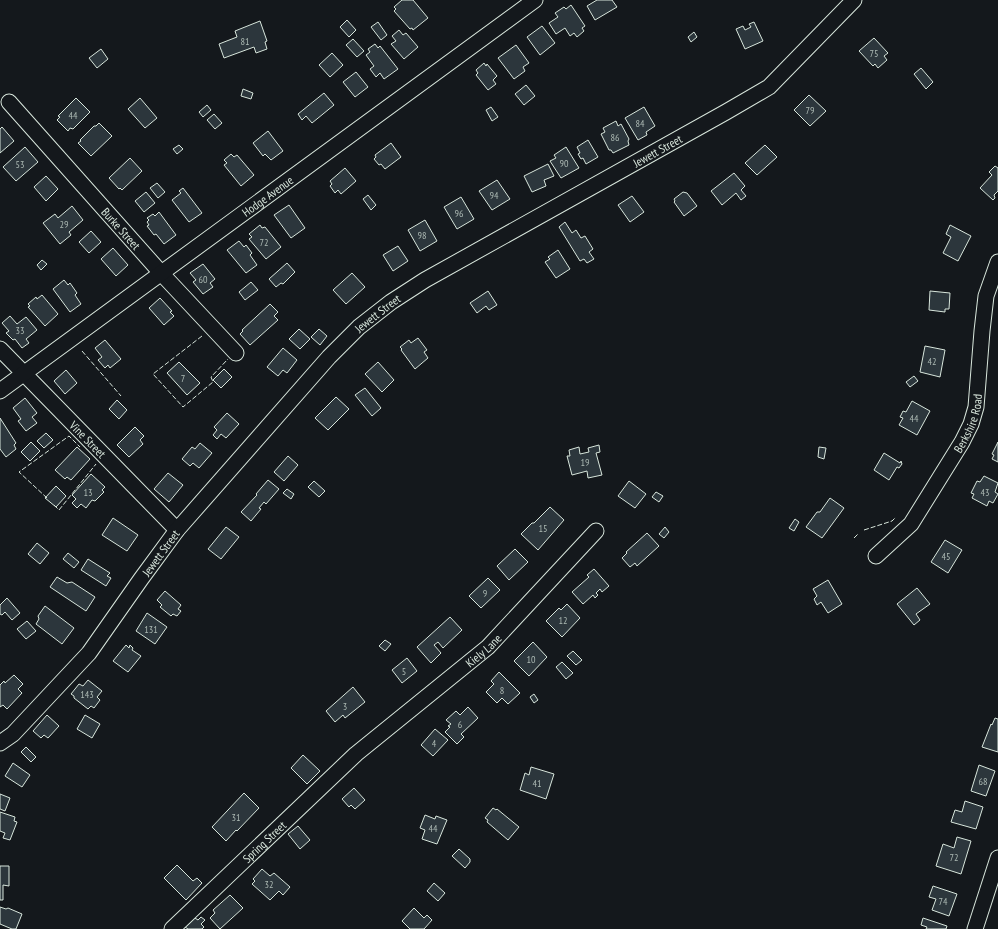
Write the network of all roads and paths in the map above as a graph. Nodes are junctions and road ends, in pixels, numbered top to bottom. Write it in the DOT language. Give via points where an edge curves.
graph roads {
  1 [pos="535,0"];
  2 [pos="854,0"];
  3 [pos="9,102"];
  4 [pos="998,262"];
  5 [pos="162,274"];
  6 [pos="0,349"];
  7 [pos="236,353"];
  8 [pos="24,374"];
  9 [pos="0,391"];
  10 [pos="177,530"];
  11 [pos="596,531"];
  12 [pos="876,556"];
  13 [pos="0,743"];
  14 [pos="356,754"];
  15 [pos="998,858"];
  16 [pos="172,929"];
  17 [pos="975,929"];
  1 -- 5 [label="street, Hodge Avenue"];
  2 -- 10 [label="street, Jewett Street" via="769,87 425,280 359,327 329,357"];
  3 -- 5 [label="street, Burke Street"];
  4 -- 12 [label="street, Berkshire Road" via="986,296 976,407 971,424 911,524"];
  5 -- 7 [label="street, Burke Street"];
  5 -- 8 [label="street, Hodge Avenue"];
  6 -- 8 [label="street, Vine Street"];
  8 -- 9 [label="street, Hodge Avenue"];
  8 -- 10 [label="street, Vine Street"];
  10 -- 13 [label="street, Jewett Street" via="89,654 14,734"];
  11 -- 14 [label="street, Kiely Lane" via="488,647"];
  14 -- 16 [label="street, Spring Street"];
  15 -- 17 [label="street"];
}
